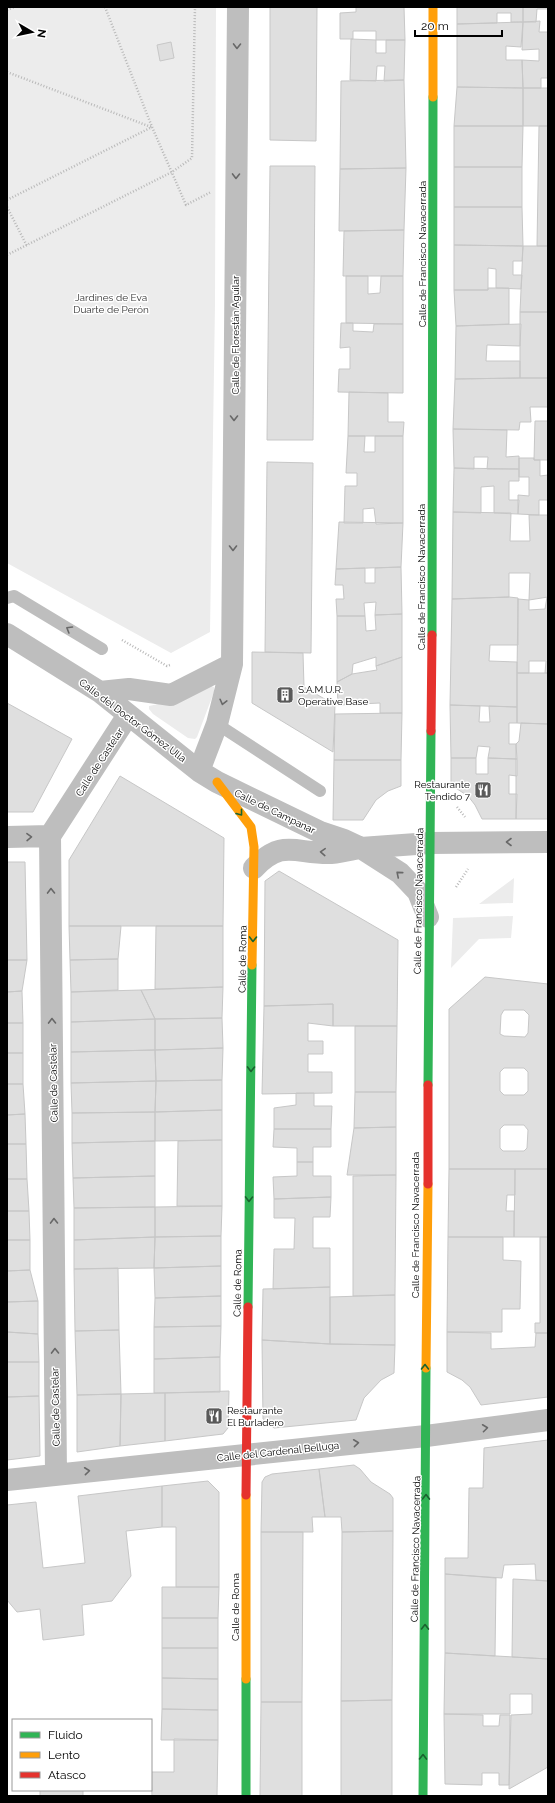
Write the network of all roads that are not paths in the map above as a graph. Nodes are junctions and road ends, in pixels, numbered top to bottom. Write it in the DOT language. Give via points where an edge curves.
graph roads {
  1 [pos="238,7"];
  2 [pos="433,7"];
  3 [pos="7,598"];
  4 [pos="7,634"];
  5 [pos="102,649"];
  6 [pos="232,664"];
  7 [pos="100,692"];
  8 [pos="128,716"];
  9 [pos="217,724"];
  10 [pos="208,777"];
  11 [pos="320,791"];
  12 [pos="50,836"];
  13 [pos="7,837"];
  14 [pos="548,842"];
  15 [pos="430,843"];
  16 [pos="361,848"];
  17 [pos="254,868"];
  18 [pos="428,917"];
  19 [pos="548,1420"];
  20 [pos="426,1436"];
  21 [pos="246,1454"];
  22 [pos="56,1474"];
  23 [pos="7,1480"];
  24 [pos="246,1796"];
  25 [pos="423,1796"];
  1 -- 6 [label="street, Calle de Florestán Aguilar, one-way"];
  2 -- 15 [label="street, Calle de Francisco Navacerrada"];
  5 -- 3 [label="lane, one-way" via="14,596"];
  4 -- 7 [label="street, Calle del Doctor Gómez Ulla"];
  6 -- 7 [label="street" via="171,695 129,689"];
  6 -- 9 [label="street, Calle de Florestán Aguilar, one-way"];
  7 -- 8 [label="street, Calle del Doctor Gómez Ulla"];
  8 -- 10 [label="street, Calle del Doctor Gómez Ulla"];
  8 -- 12 [label="street, Calle de Castelar"];
  9 -- 10 [label="street, Calle de Florestán Aguilar"];
  9 -- 11 [label="lane"];
  10 -- 16 [label="street, Calle de Campanar" via="302,825"];
  10 -- 17 [label="street, Calle de Roma, one-way" via="251,827"];
  13 -- 12 [label="street, one-way"];
  22 -- 12 [label="street, Calle de Castelar, one-way"];
  14 -- 15 [label="street, Calle de Campanar, one-way"];
  15 -- 16 [label="street, Calle de Campanar"];
  15 -- 18 [label="street, Calle de Francisco Navacerrada"];
  16 -- 17 [label="street, one-way" via="328,853 282,849 266,856"];
  18 -- 16 [label="street, one-way" via="418,892 400,873"];
  17 -- 21 [label="street, Calle de Roma, one-way"];
  20 -- 18 [label="street, Calle de Francisco Navacerrada, one-way"];
  20 -- 19 [label="street, Calle del Cardenal Belluga, one-way"];
  21 -- 20 [label="street, Calle del Cardenal Belluga, one-way"];
  25 -- 20 [label="street, Calle de Francisco Navacerrada, one-way"];
  22 -- 21 [label="street, Calle del Cardenal Belluga, one-way"];
  21 -- 24 [label="street, Calle de Roma"];
  22 -- 23 [label="street, Calle del Cardenal Belluga"];
}
